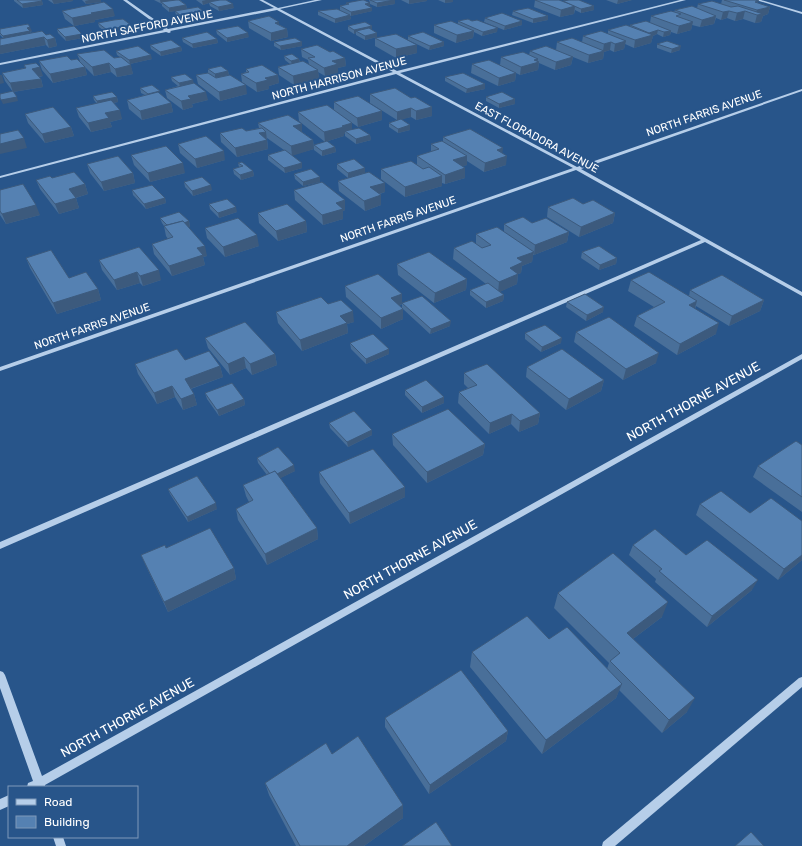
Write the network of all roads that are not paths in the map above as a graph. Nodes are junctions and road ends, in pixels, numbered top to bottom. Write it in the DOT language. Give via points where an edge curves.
graph roads {
  1 [pos="125,0"];
  2 [pos="261,0"];
  3 [pos="320,0"];
  4 [pos="684,0"];
  5 [pos="758,0"];
  6 [pos="277,8"];
  7 [pos="802,13"];
  8 [pos="169,32"];
  9 [pos="0,64"];
  10 [pos="398,72"];
  11 [pos="802,90"];
  12 [pos="576,168"];
  13 [pos="0,176"];
  14 [pos="706,240"];
  15 [pos="802,294"];
  16 [pos="802,356"];
  17 [pos="0,369"];
  18 [pos="0,546"];
  19 [pos="0,675"];
  20 [pos="802,681"];
  21 [pos="37,786"];
  22 [pos="607,846"];
  1 -- 8 [label="street"];
  2 -- 6 [label="street, EAST FLORADORA AVENUE"];
  3 -- 6 [label="street, NORTH SAFFORD AVENUE"];
  4 -- 10 [label="street, NORTH HARRISON AVENUE"];
  5 -- 7 [label="street"];
  6 -- 8 [label="street, NORTH SAFFORD AVENUE"];
  6 -- 10 [label="street, EAST FLORADORA AVENUE"];
  8 -- 9 [label="street, NORTH SAFFORD AVENUE"];
  10 -- 12 [label="street, EAST FLORADORA AVENUE"];
  10 -- 13 [label="street, NORTH HARRISON AVENUE"];
  11 -- 12 [label="street, NORTH FARRIS AVENUE"];
  12 -- 14 [label="street, EAST FLORADORA AVENUE"];
  12 -- 17 [label="street, NORTH FARRIS AVENUE"];
  14 -- 15 [label="street, EAST FLORADORA AVENUE"];
  14 -- 18 [label="street"];
  16 -- 21 [label="street, NORTH THORNE AVENUE"];
  19 -- 21 [label="street"];
  20 -- 22 [label="street"];
}
